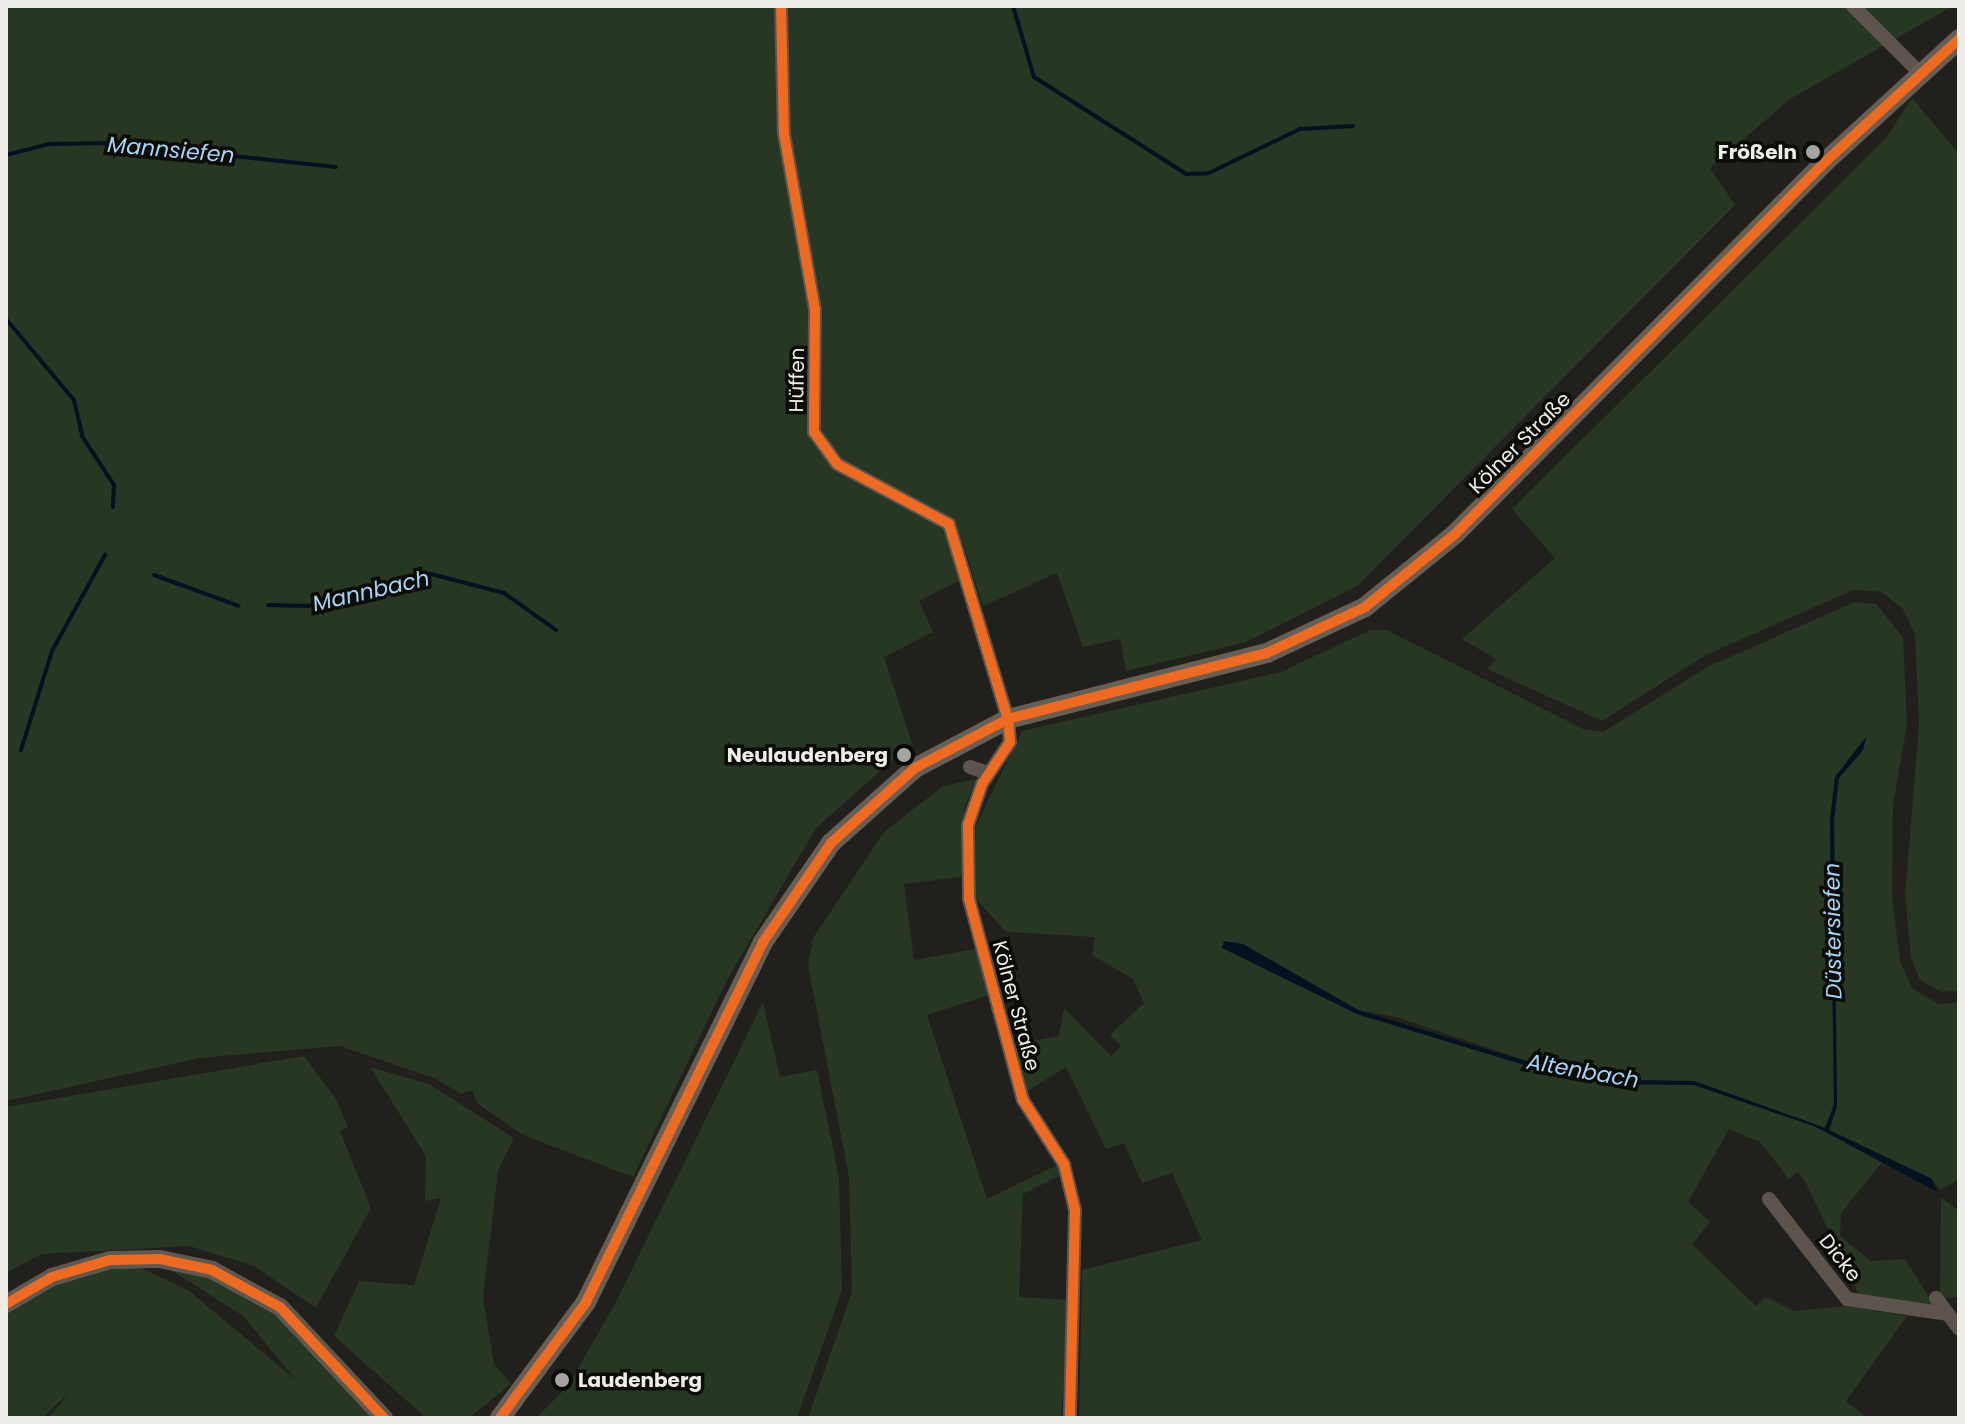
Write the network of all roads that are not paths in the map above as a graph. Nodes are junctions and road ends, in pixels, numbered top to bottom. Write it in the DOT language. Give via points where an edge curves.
graph roads {
  1 [pos="781,6"];
  2 [pos="1853,6"];
  3 [pos="1959,39"];
  4 [pos="1908,84"];
  5 [pos="1008,719"];
  6 [pos="970,767"];
  7 [pos="989,773"];
  8 [pos="1769,1199"];
  9 [pos="1936,1298"];
  10 [pos="6,1304"];
  11 [pos="1947,1314"];
  12 [pos="1959,1329"];
  13 [pos="385,1417"];
  14 [pos="500,1418"];
  15 [pos="1070,1418"];
  1 -- 5 [label="street, Hüffen" via="784,134 815,310 814,432 837,464 949,524"];
  2 -- 4 [label="street"];
  3 -- 4 [label="main road, Kölner Straße"];
  4 -- 5 [label="main road, Kölner Straße" via="1412,573 1365,607 1267,653"];
  5 -- 7 [label="street, Kölner Straße" via="1010,742"];
  5 -- 14 [label="main road, Kölner Straße" via="915,768 831,843 763,942 586,1302"];
  6 -- 7 [label="street"];
  7 -- 15 [label="street, Kölner Straße" via="968,825 969,899 1023,1100 1064,1164 1078,1229"];
  8 -- 11 [label="street, Dicke" via="1847,1299"];
  9 -- 11 [label="street"];
  10 -- 13 [label="main road" via="52,1277 110,1260 160,1259 212,1270 280,1307"];
  11 -- 12 [label="street"];
}
